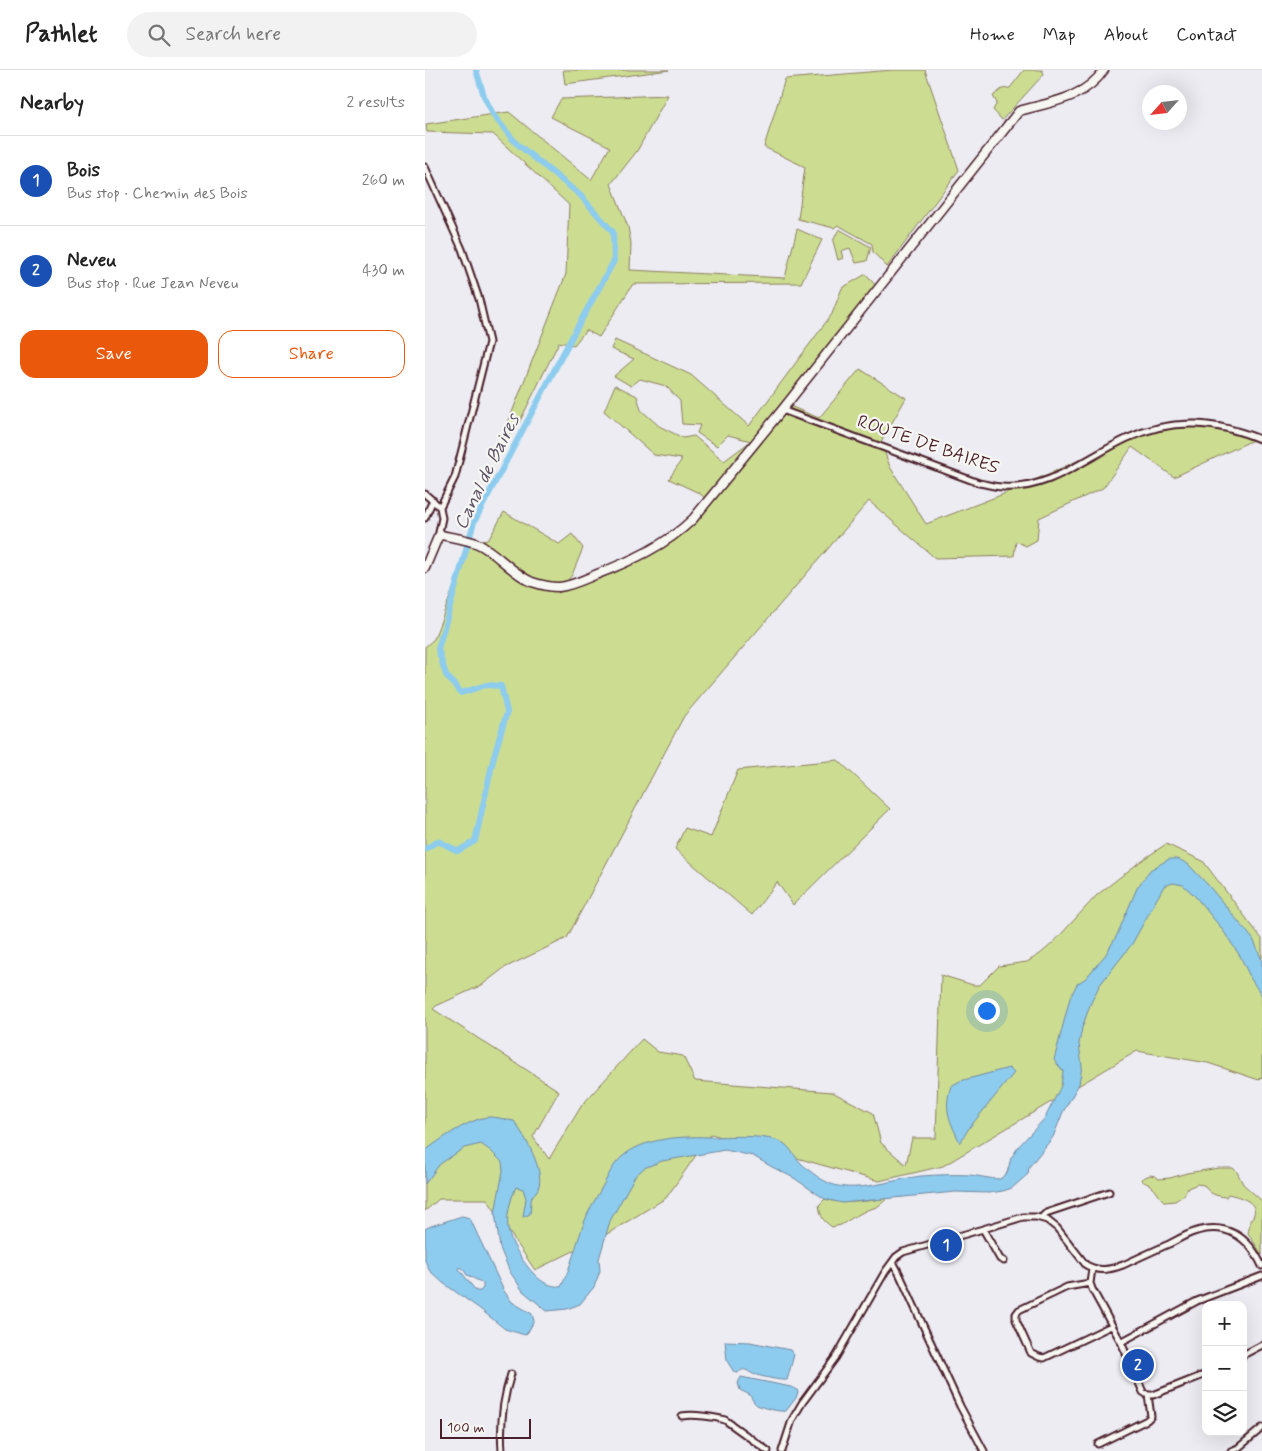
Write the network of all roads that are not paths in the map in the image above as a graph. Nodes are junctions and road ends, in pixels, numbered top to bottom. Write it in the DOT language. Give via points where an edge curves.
graph roads {
  1 [pos="1104,71"];
  2 [pos="425,168"];
  3 [pos="782,410"];
  4 [pos="1262,440"];
  5 [pos="425,494"];
  6 [pos="433,500"];
  7 [pos="440,507"];
  8 [pos="425,518"];
  9 [pos="438,537"];
  10 [pos="425,568"];
  11 [pos="1109,1192"];
  12 [pos="1041,1218"];
  13 [pos="983,1230"];
  14 [pos="1005,1261"];
  15 [pos="893,1262"];
  16 [pos="1262,1266"];
  17 [pos="1092,1269"];
  18 [pos="1262,1276"];
  19 [pos="1090,1283"];
  20 [pos="1111,1326"];
  21 [pos="1121,1342"];
  22 [pos="1262,1345"];
  23 [pos="1247,1354"];
  24 [pos="511,1374"];
  25 [pos="1202,1376"];
  26 [pos="1148,1396"];
  27 [pos="683,1416"];
  28 [pos="1262,1428"];
  29 [pos="1098,1444"];
  30 [pos="502,1451"];
  31 [pos="768,1451"];
  32 [pos="782,1451"];
  33 [pos="983,1451"];
  34 [pos="1231,1451"];
  1 -- 3 [label="street" via="1080,93 1019,111"];
  2 -- 7 [label="street" via="462,248 479,298 489,342 455,477"];
  3 -- 4 [label="street, ROUTE DE BAIRES" via="979,483 1002,487 1025,486 1052,478 1127,438 1178,424 1212,424"];
  3 -- 9 [label="street" via="684,528 647,553 578,582 560,587 540,584 522,577 477,544 443,535"];
  5 -- 6 [label="street"];
  6 -- 7 [label="street"];
  6 -- 8 [label="street"];
  7 -- 9 [label="street" via="442,518"];
  9 -- 10 [label="street"];
  11 -- 12 [label="street" via="1045,1213"];
  12 -- 13 [label="street" via="1023,1217"];
  12 -- 17 [label="street" via="1057,1228"];
  13 -- 14 [label="street" via="1000,1259"];
  13 -- 15 [label="street" via="903,1252"];
  15 -- 32 [label="street" via="836,1357 792,1420"];
  15 -- 33 [label="street"];
  16 -- 17 [label="street" via="1254,1250 1244,1240 1230,1232 1207,1229 1111,1269"];
  17 -- 19 [label="street"];
  18 -- 21 [label="street" via="1197,1301"];
  19 -- 20 [label="street"];
  19 -- 20 [label="street" via="1067,1287 1019,1310 1015,1320 1031,1353 1044,1358 1050,1356"];
  20 -- 21 [label="street"];
  21 -- 26 [label="street" via="1143,1392"];
  22 -- 23 [label="street"];
  24 -- 30 [label="street" via="502,1418"];
  25 -- 26 [label="street"];
  26 -- 29 [label="street" via="1151,1416 1147,1420"];
  27 -- 31 [label="street" via="725,1420"];
  28 -- 34 [label="street"];
}
